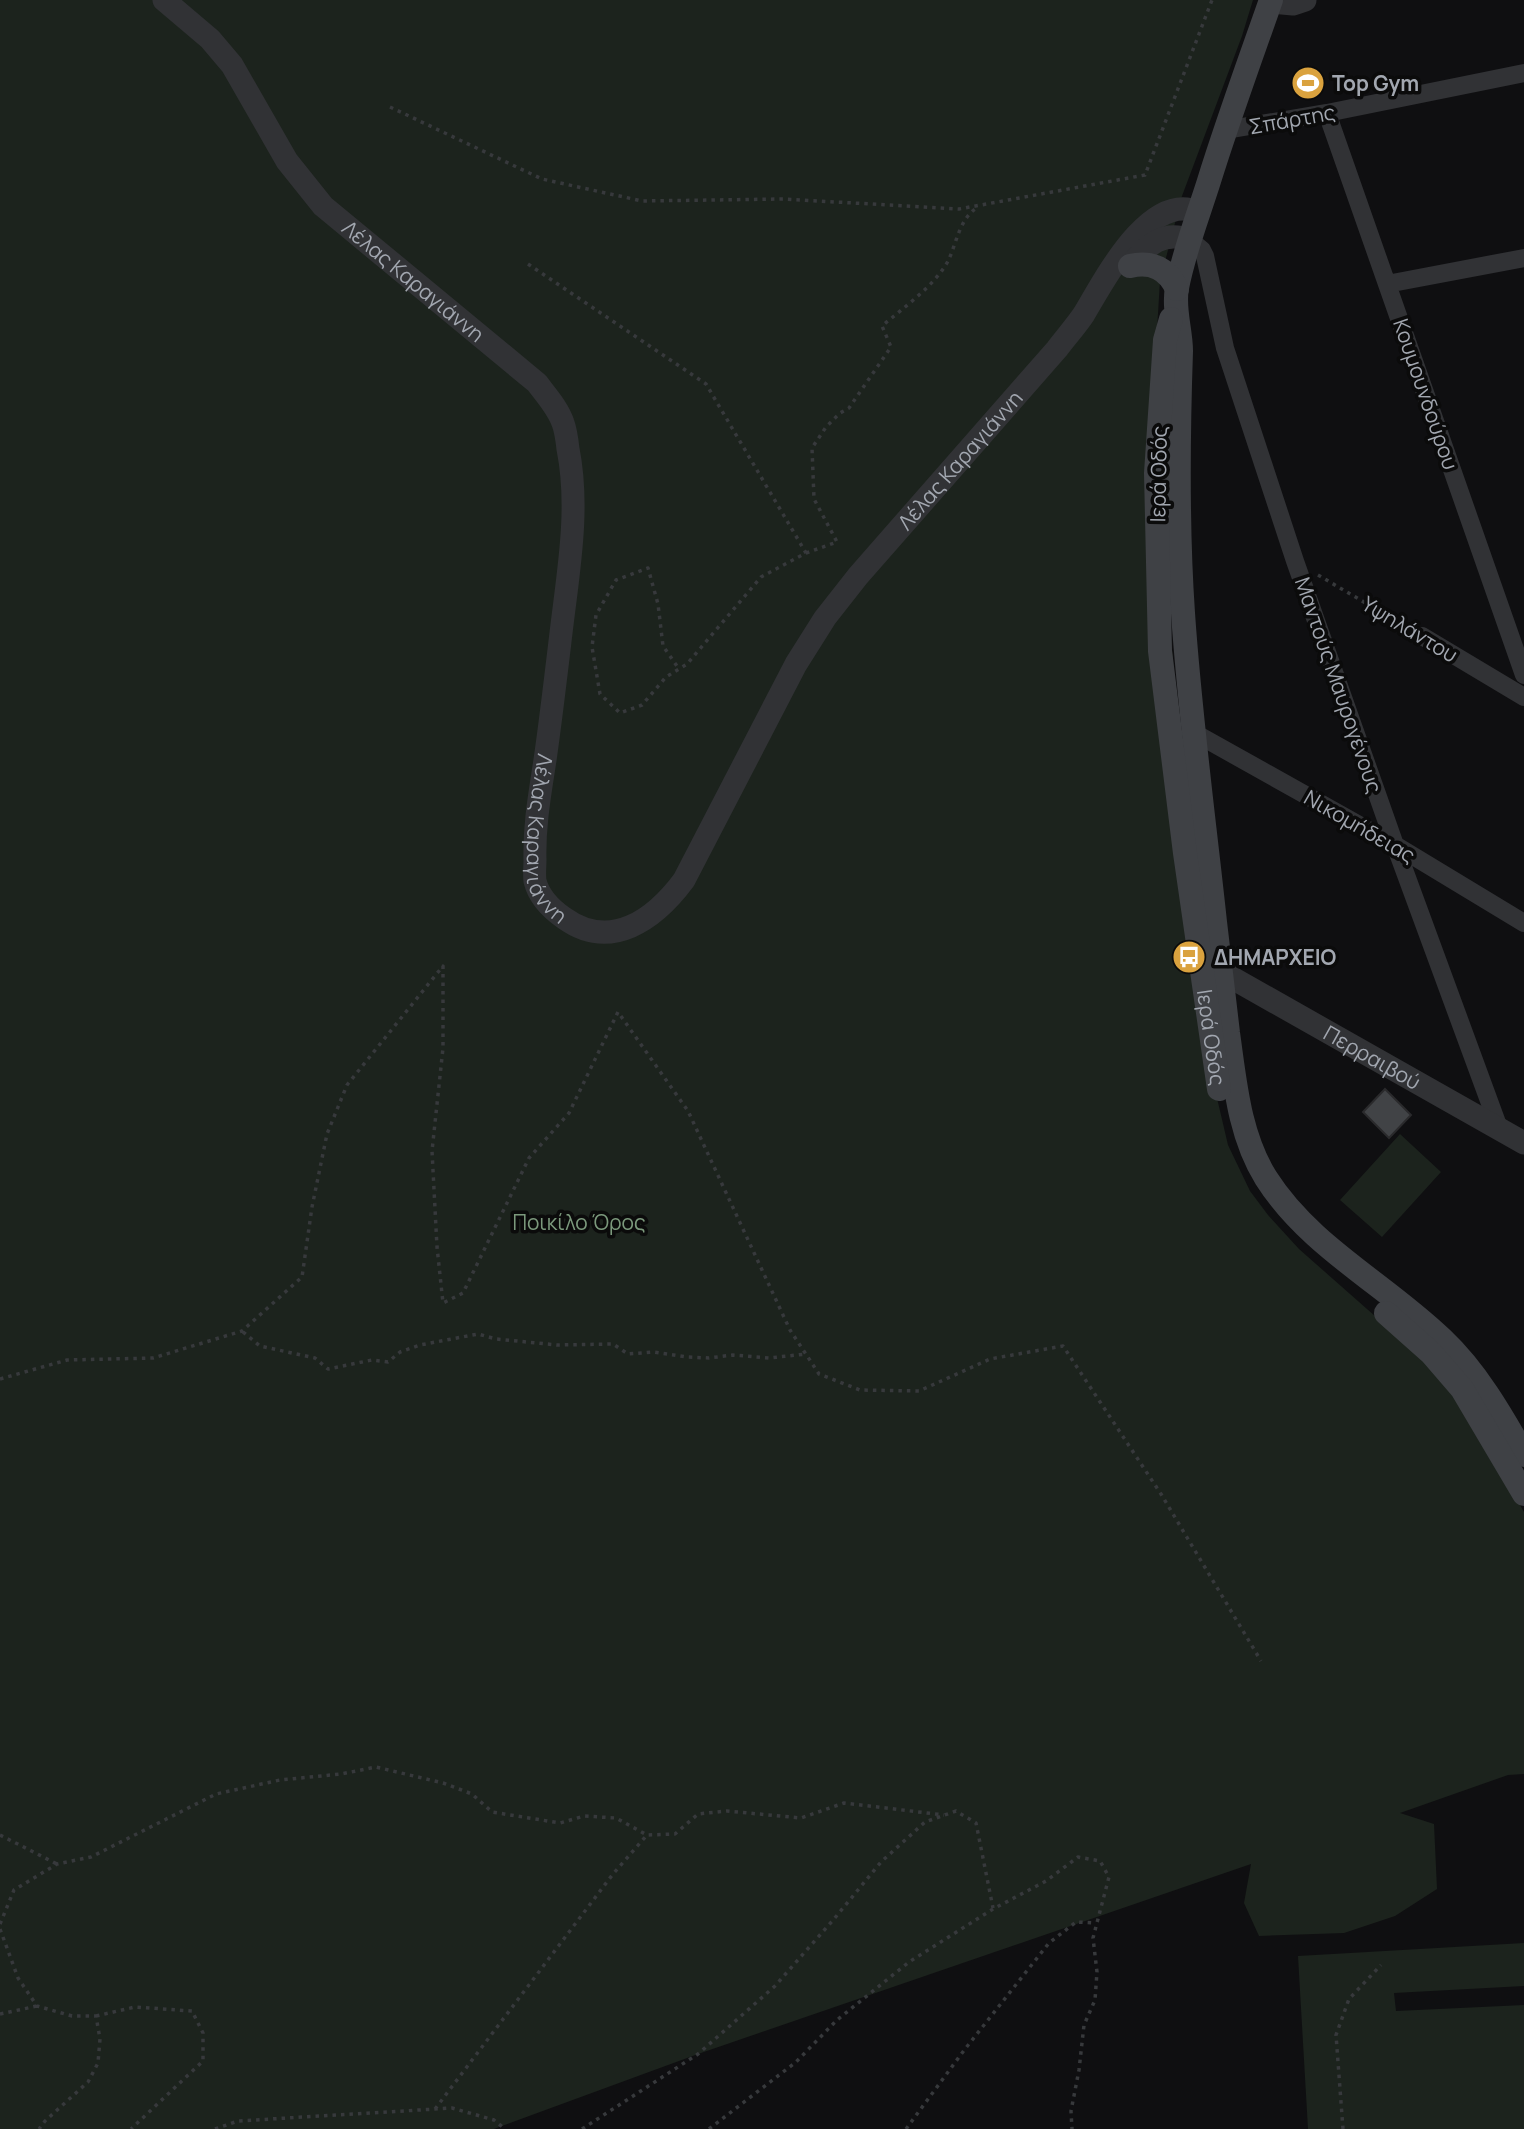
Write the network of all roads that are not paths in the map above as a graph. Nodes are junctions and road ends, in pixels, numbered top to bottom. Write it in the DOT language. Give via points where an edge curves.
graph roads {
  1 [pos="164,0"];
  2 [pos="1305,0"];
  3 [pos="1271,1"];
  4 [pos="1524,73"];
  5 [pos="1327,113"];
  6 [pos="1225,130"];
  7 [pos="1198,212"];
  8 [pos="1190,240"];
  9 [pos="1524,258"];
  10 [pos="1130,265"];
  11 [pos="1387,284"];
  12 [pos="1176,297"];
  13 [pos="1083,315"];
  14 [pos="1422,636"];
  15 [pos="1524,675"];
  16 [pos="1524,697"];
  17 [pos="1193,732"];
  18 [pos="1395,845"];
  19 [pos="1524,923"];
  20 [pos="1220,971"];
  21 [pos="1499,1128"];
  22 [pos="1524,1143"];
  23 [pos="1524,1455"];
  24 [pos="1524,1494"];
  1 -- 13 [label="street, Λέλας Καραγιάννη" via="210,39 232,65 287,161 323,206 537,383 563,422 573,475 571,553 534,842 535,881 542,897 572,924 609,932 624,929 659,911 673,895 825,618"];
  2 -- 3 [label="street" via="1293,4"];
  3 -- 6 [label="main road, Ιερά Οδός"];
  4 -- 5 [label="street, Σπάρτης"];
  5 -- 6 [label="street, Σπάρτης"];
  5 -- 11 [label="street, Κουμουνδούρου"];
  6 -- 7 [label="main road, Ιερά Οδός"];
  7 -- 8 [label="main road, Ιερά Οδός"];
  7 -- 13 [label="street, Λέλας Καραγιάννη" via="1180,208 1147,227 1109,270"];
  8 -- 10 [label="street, Λέλας Καραγιάννη" via="1173,236 1160,240"];
  8 -- 12 [label="main road, Ιερά Οδός"];
  8 -- 18 [label="street, Μαντούς Μαυρογένους" via="1205,256 1225,348"];
  9 -- 11 [label="street"];
  10 -- 12 [label="main road" via="1156,266 1169,275"];
  10 -- 13 [label="street, Λέλας Καραγιάννη"];
  11 -- 15 [label="street, Κουμουνδούρου"];
  12 -- 17 [label="main road, Ιερά Οδός" via="1181,343 1178,512"];
  12 -- 24 [label="main road, Ιερά Οδός" via="1165,340 1156,473 1160,651 1218,1083 1233,1144 1255,1189 1291,1235 1405,1329 1447,1370"];
  14 -- 16 [label="street, Υψηλάντου"];
  17 -- 18 [label="street, Νικομήδειας"];
  17 -- 20 [label="main road, Ιερά Οδός"];
  18 -- 19 [label="street, Νικομήδειας"];
  18 -- 21 [label="street, Μαντούς Μαυρογένους"];
  20 -- 21 [label="street, Περραιβού"];
  20 -- 23 [label="main road, Ιερά Οδός" via="1240,1106 1267,1179 1303,1224 1444,1340 1475,1377"];
  21 -- 22 [label="street, Περραιβού"];
}
